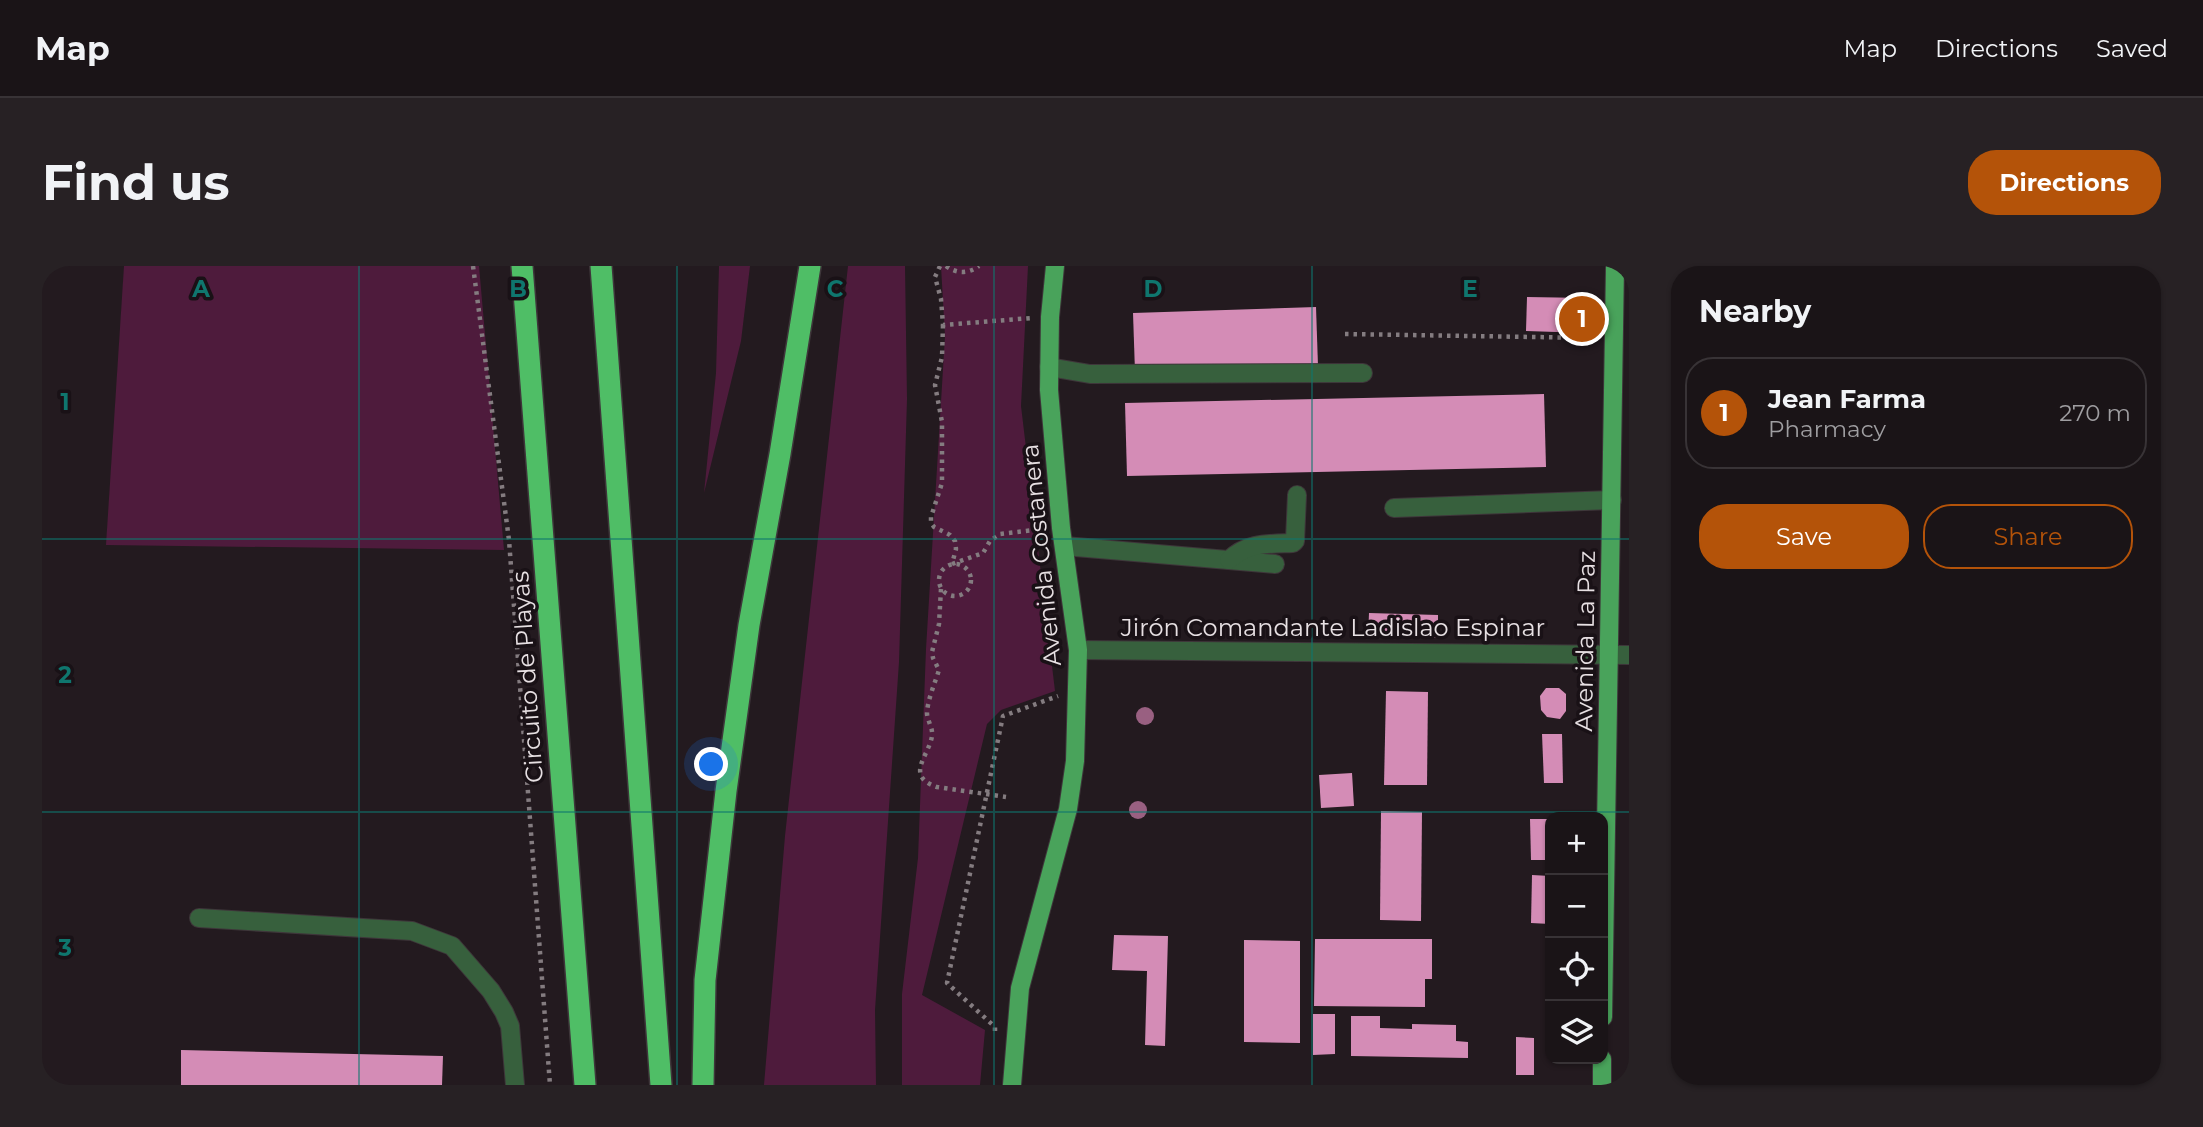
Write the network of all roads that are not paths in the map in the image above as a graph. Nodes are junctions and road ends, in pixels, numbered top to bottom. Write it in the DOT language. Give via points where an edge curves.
graph roads {
  1 [pos="522,266"];
  2 [pos="601,266"];
  3 [pos="810,266"];
  4 [pos="1055,266"];
  5 [pos="1615,266"];
  6 [pos="1049,367"];
  7 [pos="1363,373"];
  8 [pos="1297,495"];
  9 [pos="1612,500"];
  10 [pos="1394,508"];
  11 [pos="1057,534"];
  12 [pos="1229,560"];
  13 [pos="1275,564"];
  14 [pos="1079,650"];
  15 [pos="1610,654"];
  16 [pos="1629,654"];
  17 [pos="199,918"];
  18 [pos="1603,1001"];
  19 [pos="1602,1064"];
  20 [pos="515,1085"];
  21 [pos="585,1085"];
  22 [pos="661,1085"];
  23 [pos="703,1085"];
  24 [pos="1012,1085"];
  25 [pos="1602,1085"];
  1 -- 21 [label="highway, Circuito de Playas"];
  2 -- 22 [label="highway"];
  3 -- 23 [label="highway" via="749,625 726,791 705,980"];
  4 -- 6 [label="main road, Avenida Costanera" via="1041,318"];
  5 -- 9 [label="main road, Avenida La Paz"];
  6 -- 7 [label="street" via="1090,374"];
  6 -- 11 [label="main road, Avenida Costanera"];
  8 -- 12 [label="street" via="1293,543 1251,546"];
  9 -- 10 [label="street"];
  9 -- 15 [label="main road, Avenida La Paz"];
  11 -- 12 [label="street"];
  11 -- 14 [label="main road, Avenida Costanera"];
  12 -- 13 [label="street"];
  14 -- 15 [label="street, Jirón Comandante Ladislao Espinar"];
  14 -- 24 [label="main road, Avenida Costanera" via="1068,809 1020,988"];
  15 -- 16 [label="street, Jirón Comandante Ladislao Espinar"];
  15 -- 18 [label="main road, Avenida La Paz"];
  17 -- 20 [label="street" via="412,932 452,946 504,1012 510,1026"];
  19 -- 25 [label="main road"];
}
